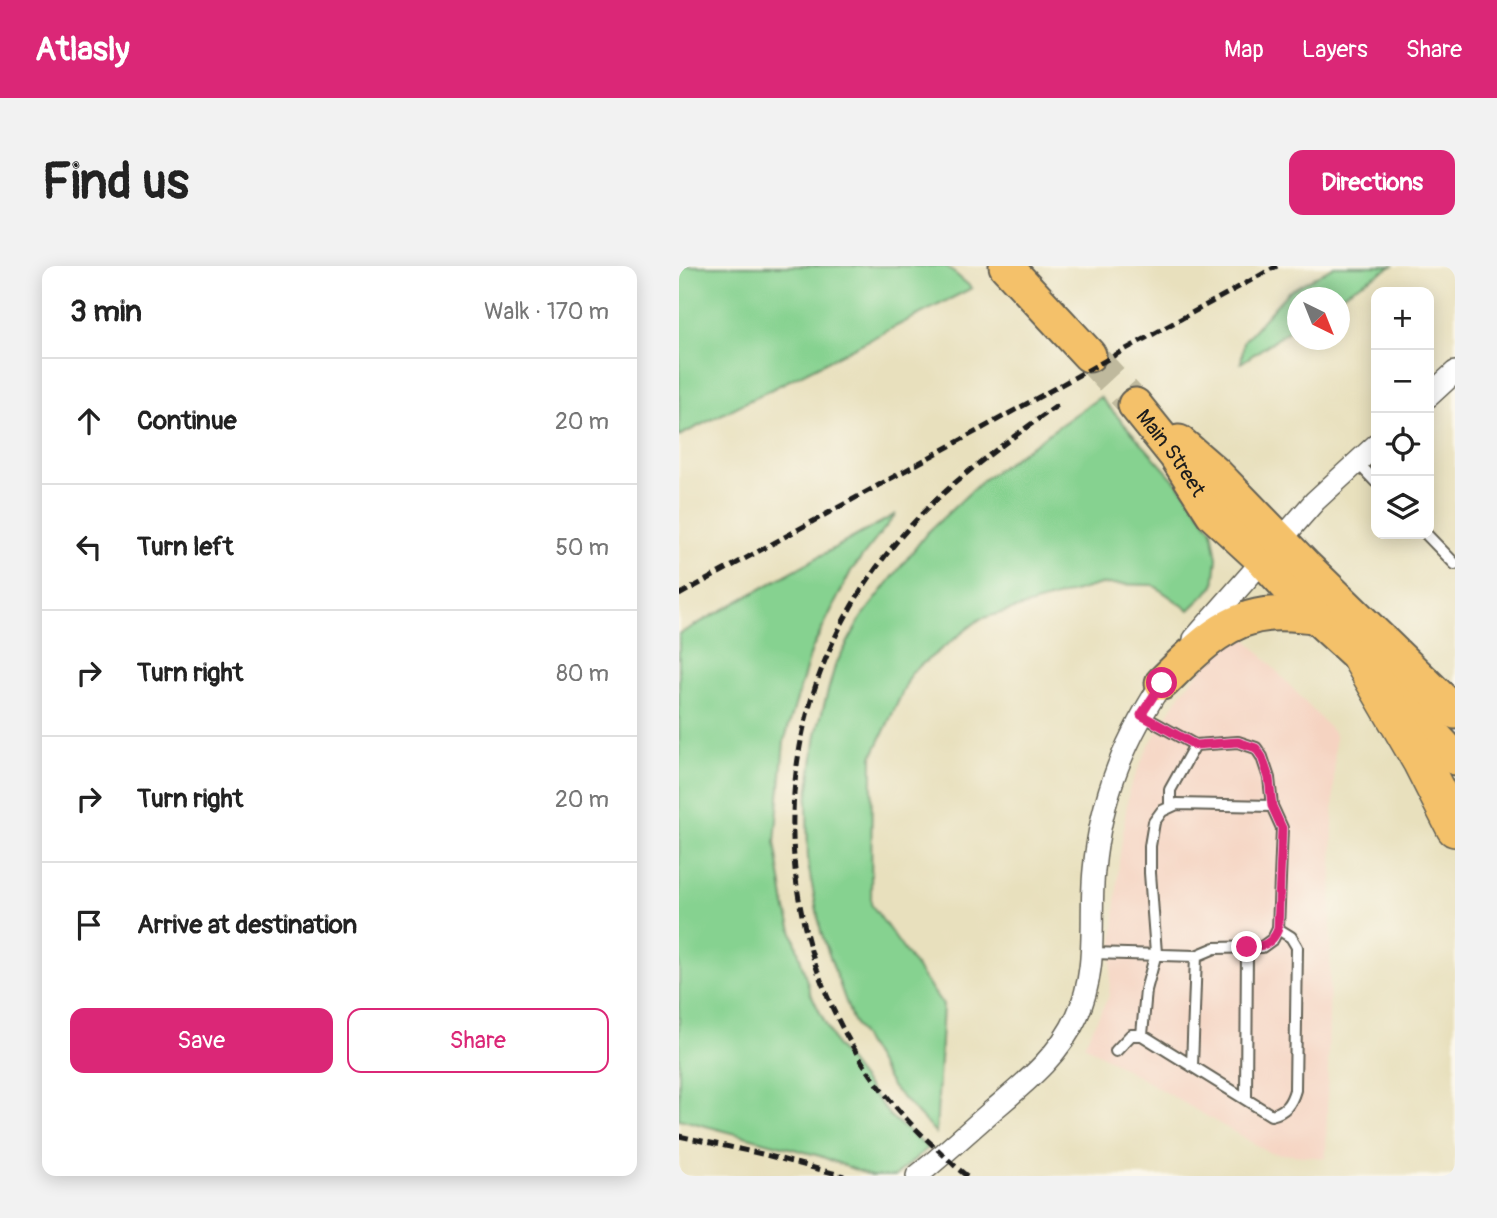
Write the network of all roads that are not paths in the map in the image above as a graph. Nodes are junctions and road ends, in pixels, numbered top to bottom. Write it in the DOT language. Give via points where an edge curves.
graph roads {
  1 [pos="1006,266"];
  2 [pos="1089,355"];
  3 [pos="1455,372"];
  4 [pos="1434,391"];
  5 [pos="1371,449"];
  6 [pos="1357,462"];
  7 [pos="1371,477"];
  8 [pos="1431,539"];
  9 [pos="1272,550"];
  10 [pos="1455,564"];
  11 [pos="1315,616"];
  12 [pos="1361,658"];
  13 [pos="1162,683"];
  14 [pos="1455,712"];
  15 [pos="1141,715"];
  16 [pos="1195,745"];
  17 [pos="1455,758"];
  18 [pos="1170,806"];
  19 [pos="1272,806"];
  20 [pos="1455,828"];
  21 [pos="1278,929"];
  22 [pos="1247,947"];
  23 [pos="1092,953"];
  24 [pos="1156,953"];
  25 [pos="1196,956"];
  26 [pos="1142,1035"];
  27 [pos="1116,1051"];
  28 [pos="1192,1066"];
  29 [pos="1246,1099"];
  30 [pos="917,1176"];
  1 -- 2 [label="main road"];
  3 -- 4 [label="street"];
  5 -- 6 [label="street"];
  6 -- 7 [label="lane"];
  6 -- 9 [label="street"];
  8 -- 10 [label="lane"];
  9 -- 11 [label="main road"];
  9 -- 13 [label="street" via="1204,626"];
  9 -- 14 [label="main road"];
  11 -- 12 [label="main road"];
  11 -- 13 [label="main road" via="1269,614 1231,624"];
  12 -- 17 [label="main road"];
  12 -- 20 [label="highway"];
  13 -- 15 [label="street"];
  15 -- 16 [label="lane"];
  15 -- 23 [label="street" via="1105,802 1094,869"];
  16 -- 18 [label="lane" via="1170,790"];
  16 -- 19 [label="lane" via="1238,742 1256,748 1269,778"];
  18 -- 19 [label="lane"];
  18 -- 24 [label="lane" via="1154,822 1150,845"];
  19 -- 21 [label="lane" via="1282,828"];
  21 -- 22 [label="lane" via="1262,947"];
  21 -- 29 [label="lane" via="1297,947 1295,1090 1287,1108 1271,1115"];
  22 -- 25 [label="lane" via="1216,948"];
  22 -- 29 [label="lane"];
  23 -- 24 [label="lane"];
  23 -- 30 [label="street" via="1084,1000 1051,1058"];
  24 -- 25 [label="lane"];
  24 -- 26 [label="lane" via="1146,990"];
  25 -- 28 [label="lane"];
  26 -- 27 [label="lane" via="1131,1035"];
  26 -- 28 [label="lane"];
  28 -- 29 [label="lane"];
}
